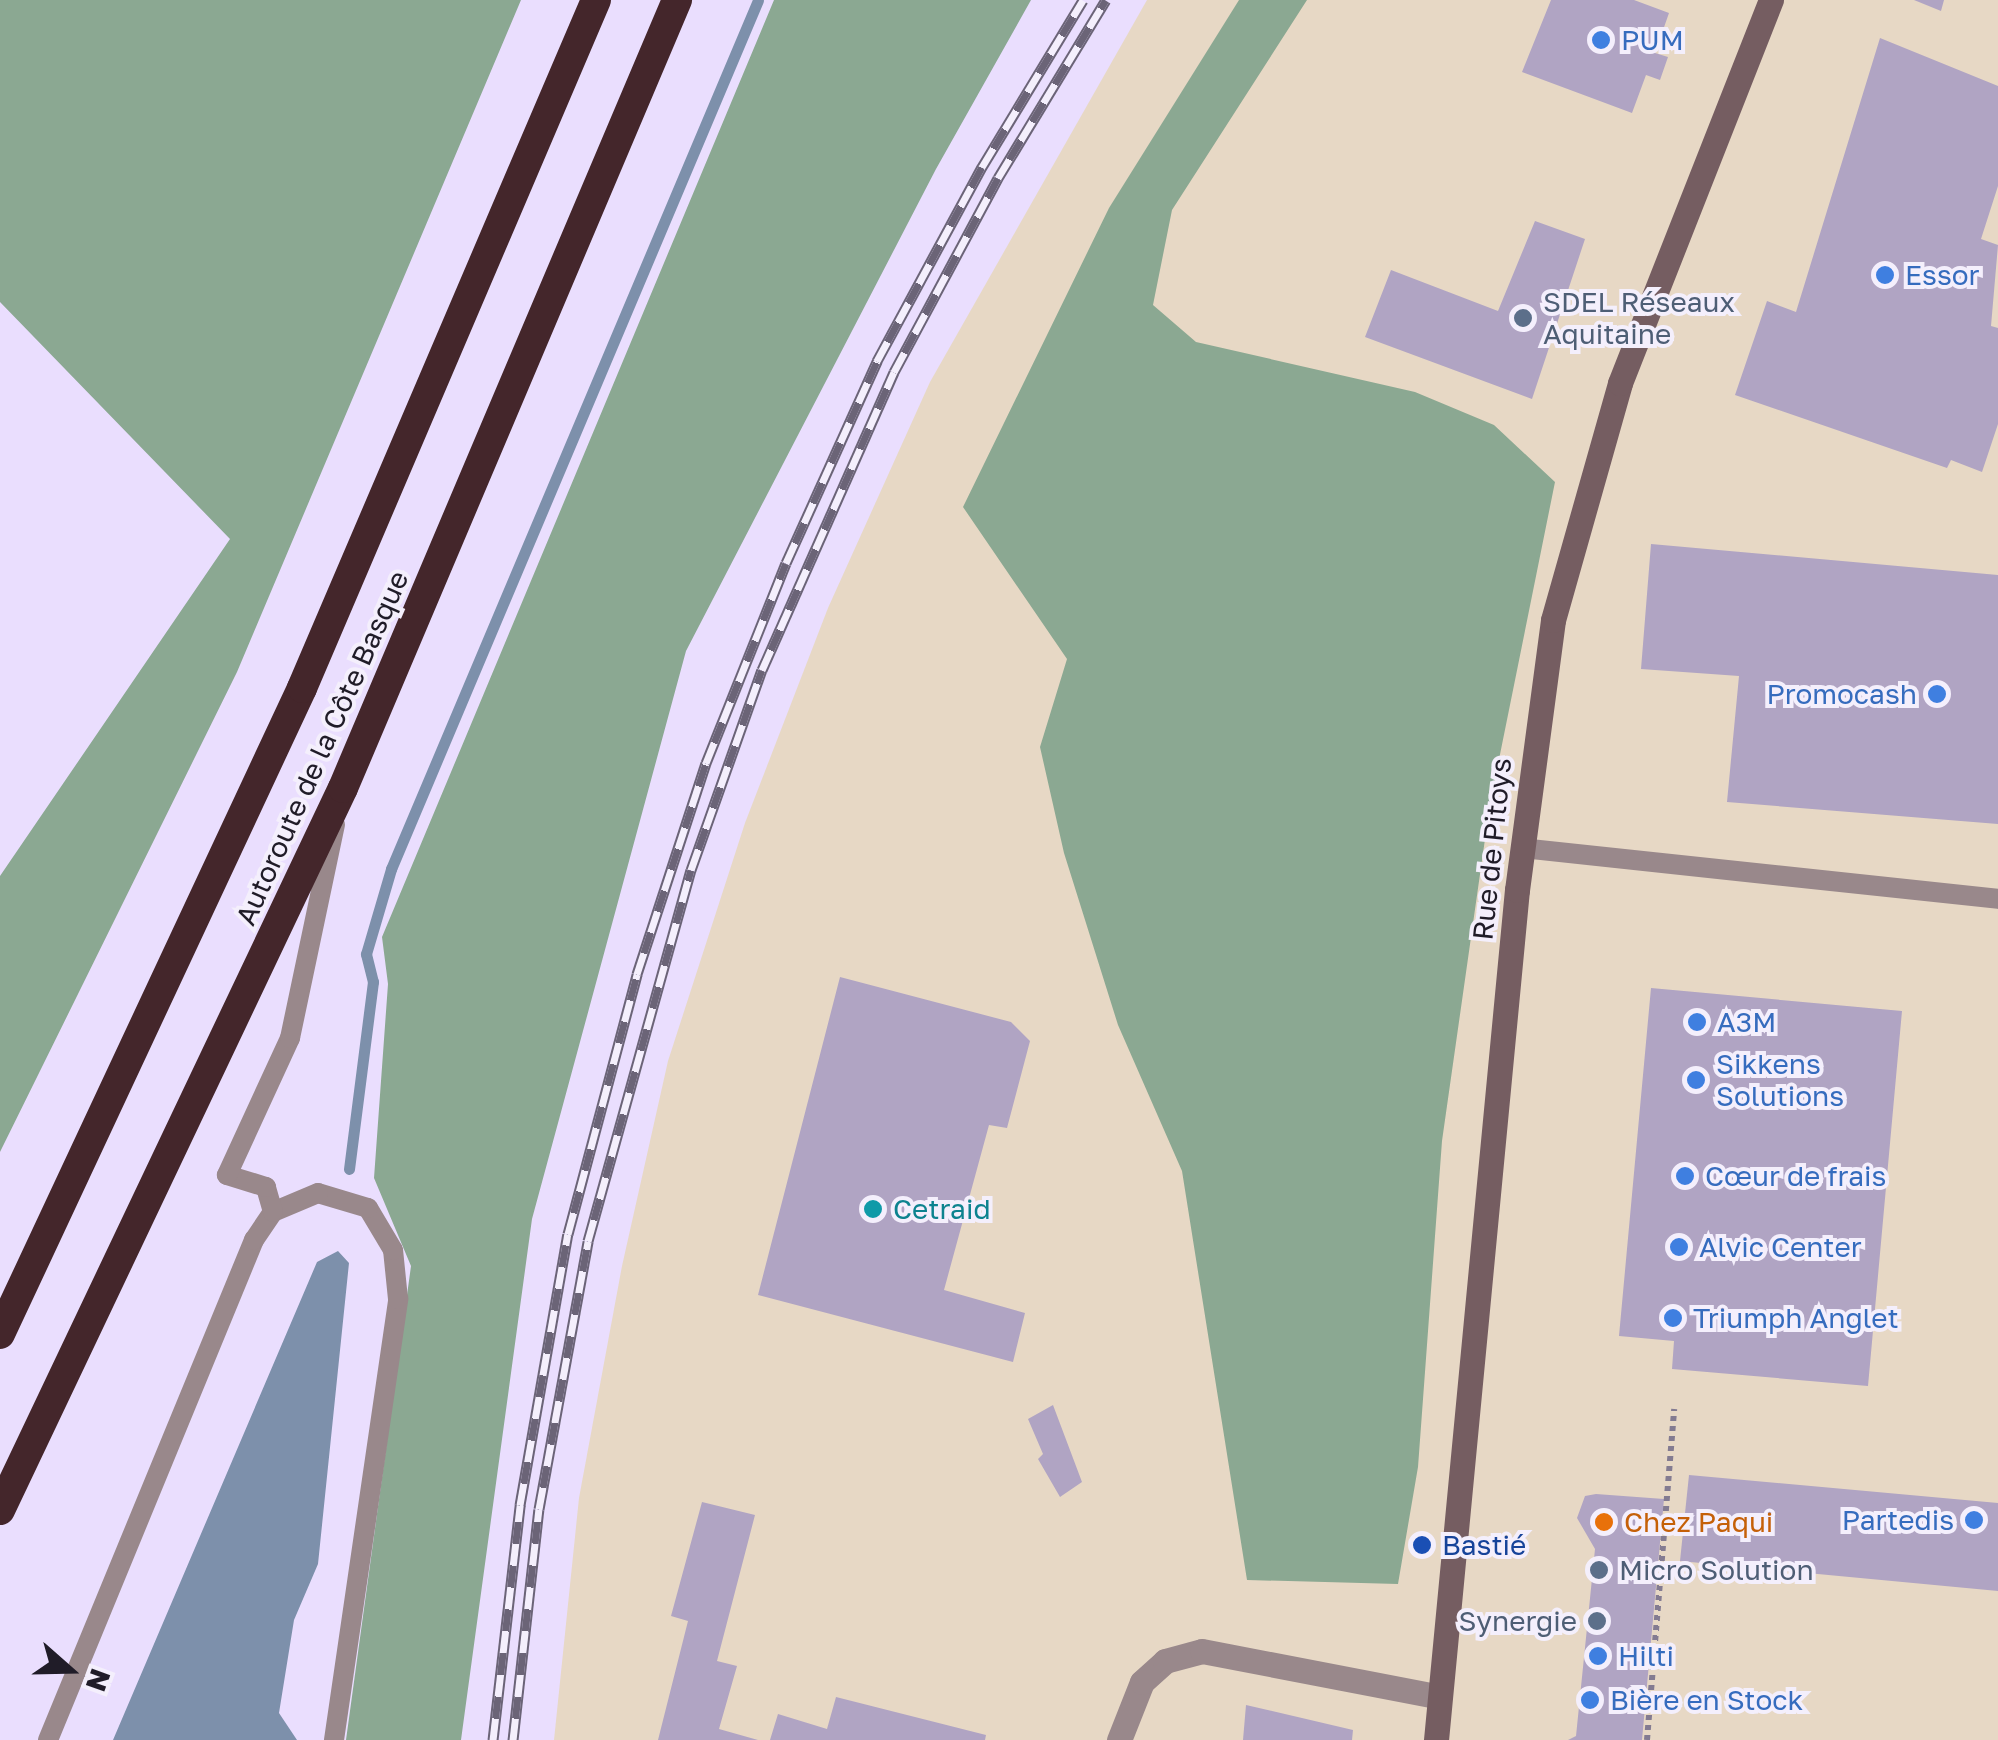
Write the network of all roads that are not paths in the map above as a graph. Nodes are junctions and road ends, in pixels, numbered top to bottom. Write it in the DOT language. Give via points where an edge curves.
graph roads {
  1 [pos="596,0"];
  2 [pos="678,0"];
  3 [pos="1771,0"];
  4 [pos="343,788"];
  5 [pos="1522,848"];
  6 [pos="1998,899"];
  7 [pos="272,1212"];
  8 [pos="0,1334"];
  9 [pos="0,1510"];
  10 [pos="1440,1697"];
  11 [pos="48,1740"];
  12 [pos="334,1740"];
  13 [pos="1119,1740"];
  14 [pos="1436,1740"];
  1 -- 8 [label="highway, Autoroute de la Côte Basque" via="302,688"];
  2 -- 4 [label="highway, Autoroute de la Côte Basque"];
  3 -- 5 [label="street, Rue de Pitoys" via="1620,384 1572,541 1536,718"];
  4 -- 7 [label="lane" via="290,1038 227,1174 266,1187"];
  4 -- 9 [label="highway, Autoroute de la Côte Basque"];
  5 -- 6 [label="lane"];
  5 -- 10 [label="street, Rue de Pitoys"];
  7 -- 11 [label="lane" via="254,1240"];
  7 -- 12 [label="lane" via="318,1193 368,1208 392,1250 398,1299"];
  10 -- 13 [label="street" via="1202,1651 1165,1662 1142,1682"];
  10 -- 14 [label="street, Rue de Pitoys"];
}
